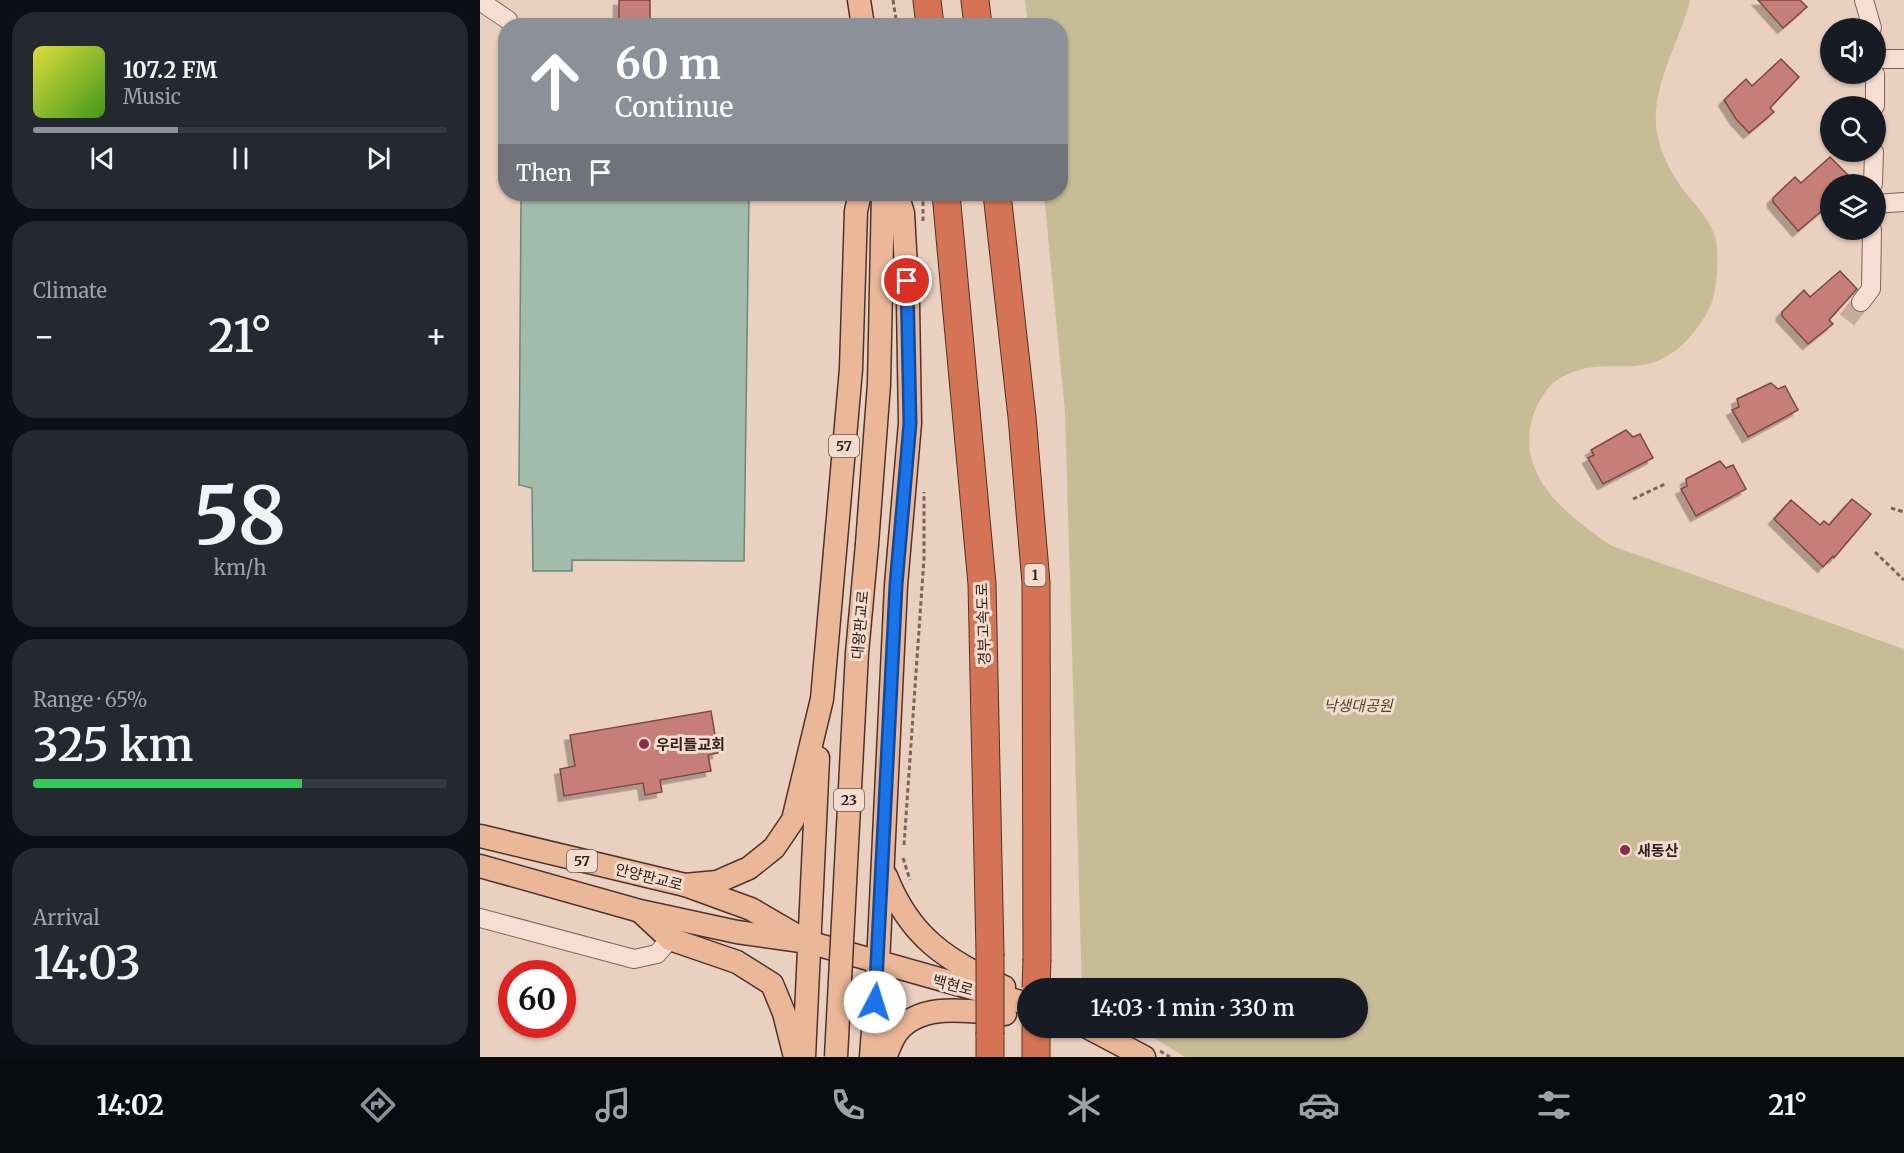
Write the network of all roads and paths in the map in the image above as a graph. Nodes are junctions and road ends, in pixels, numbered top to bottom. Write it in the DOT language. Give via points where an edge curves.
graph roads {
  1 [pos="859,0"];
  2 [pos="893,0"];
  3 [pos="927,0"];
  4 [pos="975,0"];
  5 [pos="1864,0"];
  6 [pos="480,2"];
  7 [pos="505,18"];
  8 [pos="862,18"];
  9 [pos="896,18"];
  10 [pos="929,18"];
  11 [pos="977,18"];
  12 [pos="1869,18"];
  13 [pos="1886,59"];
  14 [pos="1904,59"];
  15 [pos="858,201"];
  16 [pos="883,201"];
  17 [pos="899,201"];
  18 [pos="923,201"];
  19 [pos="947,201"];
  20 [pos="998,201"];
  21 [pos="1904,202"];
  22 [pos="1886,203"];
  23 [pos="924,229"];
  24 [pos="1872,240"];
  25 [pos="1861,302"];
  26 [pos="1665,484"];
  27 [pos="924,487"];
  28 [pos="1633,499"];
  29 [pos="1891,508"];
  30 [pos="1904,512"];
  31 [pos="1875,552"];
  32 [pos="1904,580"];
  33 [pos="822,699"];
  34 [pos="480,836"];
  35 [pos="480,866"];
  36 [pos="883,867"];
  37 [pos="685,885"];
  38 [pos="913,891"];
  39 [pos="640,911"];
  40 [pos="480,918"];
  41 [pos="670,939"];
  42 [pos="808,942"];
  43 [pos="878,964"];
  44 [pos="1036,978"];
  45 [pos="1017,993"];
  46 [pos="1017,1001"];
  47 [pos="1017,1013"];
  48 [pos="1108,1038"];
  49 [pos="990,1046"];
  50 [pos="795,1057"];
  51 [pos="804,1057"];
  52 [pos="836,1057"];
  53 [pos="871,1057"];
  54 [pos="885,1057"];
  55 [pos="1144,1057"];
  1 -- 8 [label="main road"];
  2 -- 9 [label="path"];
  3 -- 10 [label="highway"];
  4 -- 11 [label="highway"];
  5 -- 12 [label="lane"];
  6 -- 7 [label="lane"];
  13 -- 14 [label="lane"];
  15 -- 33 [label="main road, 57" via="851,369"];
  16 -- 52 [label="main road, 대왕판교로 / 23, bridge" via="879,384 857,653"];
  17 -- 36 [label="main road" via="907,281 910,423 896,585"];
  18 -- 23 [label="path"];
  19 -- 49 [label="highway, 경부고속도로, bridge" via="982,584"];
  20 -- 44 [label="highway, 1, bridge" via="1023,417 1036,583"];
  21 -- 22 [label="lane"];
  24 -- 25 [label="lane" via="1871,289"];
  26 -- 28 [label="path"];
  27 -- 38 [label="path" via="924,558 903,858"];
  29 -- 30 [label="path"];
  31 -- 32 [label="path"];
  33 -- 37 [label="main road, 57" via="793,820 774,848 749,868 717,882"];
  33 -- 42 [label="main road"];
  34 -- 37 [label="main road, 안양판교로 / 57"];
  35 -- 39 [label="main road, 안양판교로 / 57"];
  36 -- 43 [label="main road"];
  36 -- 45 [label="main road" via="896,901 913,928 973,972"];
  37 -- 42 [label="main road, 안양판교로 / 57" via="751,909"];
  39 -- 41 [label="main road"];
  39 -- 42 [label="main road, 안양판교로 / 57" via="736,932"];
  40 -- 41 [label="lane" via="634,959 657,954"];
  41 -- 50 [label="main road" via="737,962 772,984"];
  42 -- 43 [label="main road, 안양판교로 / 57"];
  42 -- 51 [label="main road"];
  43 -- 46 [label="main road, 백현로"];
  43 -- 53 [label="main road"];
  47 -- 54 [label="main road" via="938,1010 909,1020 896,1033"];
  48 -- 55 [label="main road"];
}
